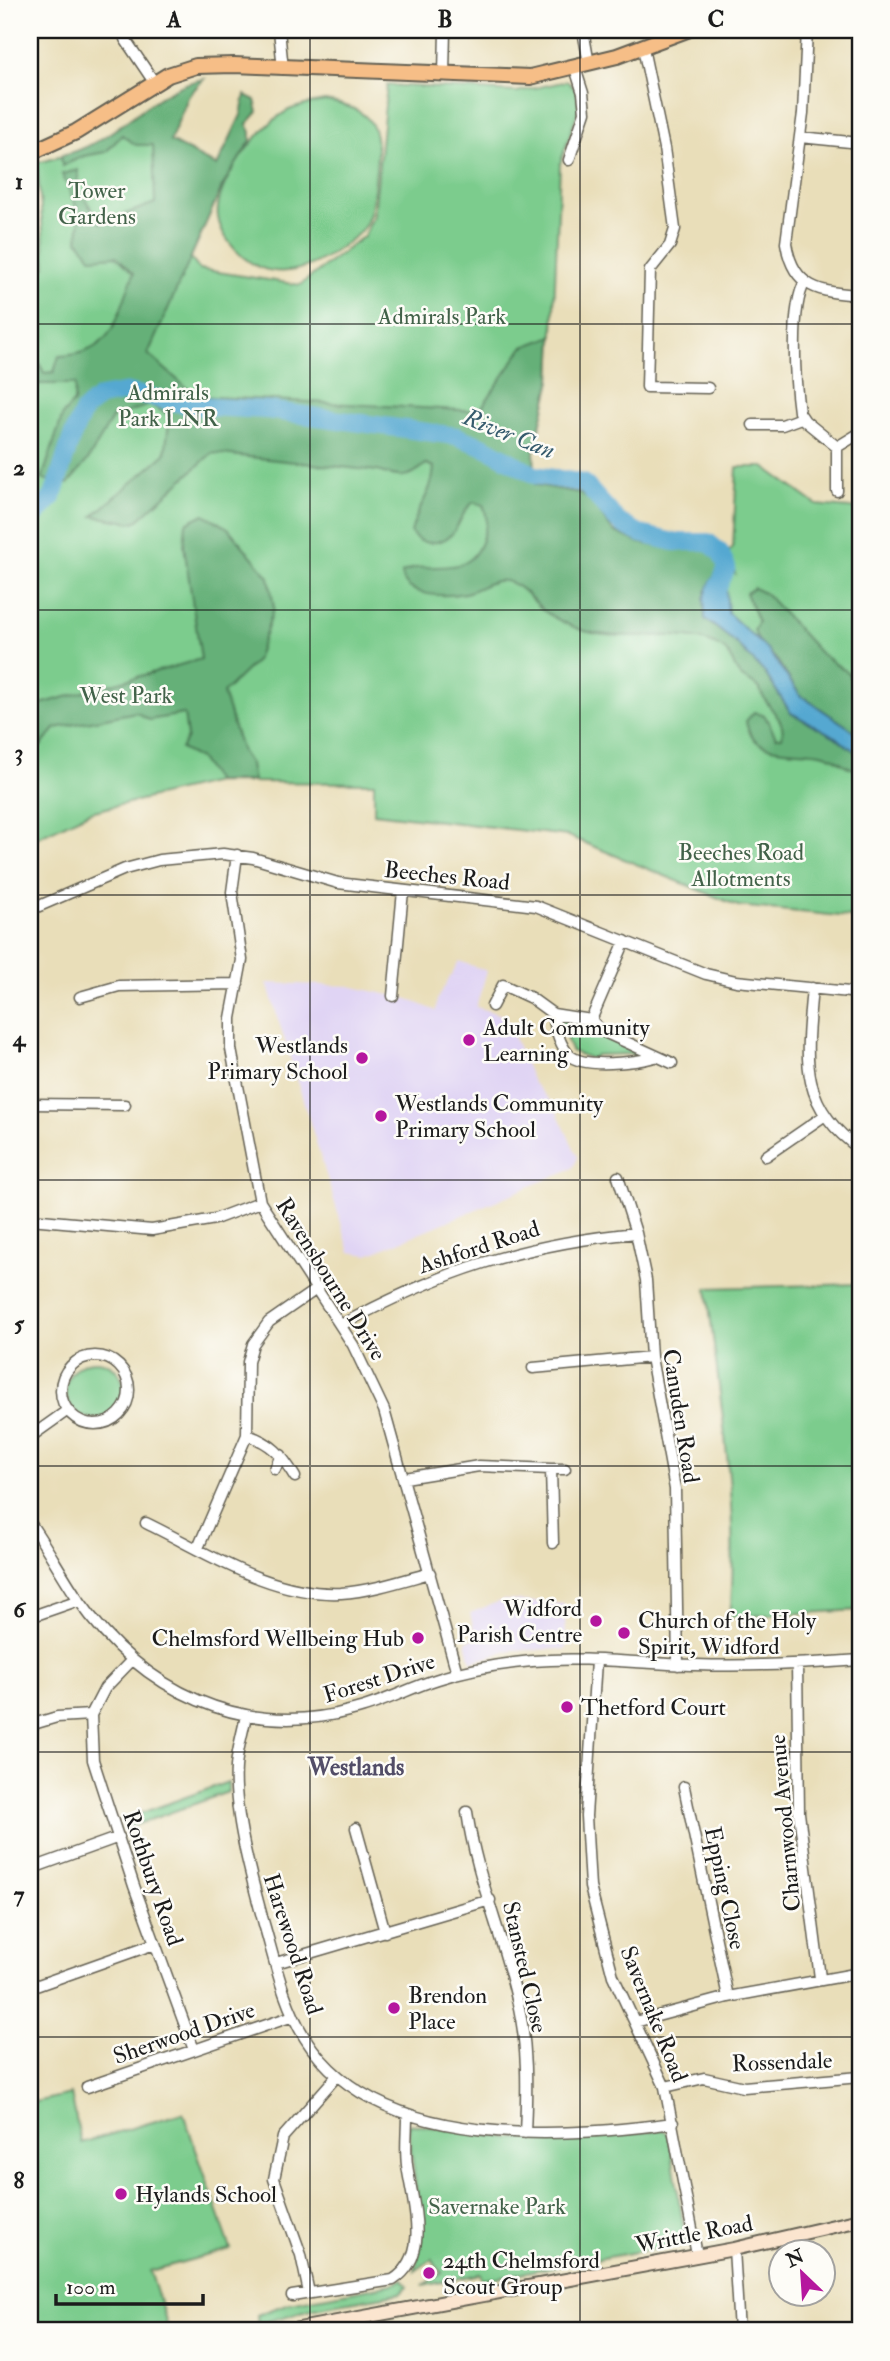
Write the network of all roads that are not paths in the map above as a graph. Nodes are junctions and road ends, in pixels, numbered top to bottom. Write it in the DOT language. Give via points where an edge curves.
graph roads {
  1 [pos="279,30"];
  2 [pos="445,30"];
  3 [pos="583,30"];
  4 [pos="687,30"];
  5 [pos="807,30"];
  6 [pos="126,47"];
  7 [pos="643,48"];
  8 [pos="582,66"];
  9 [pos="283,69"];
  10 [pos="444,74"];
  11 [pos="155,82"];
  12 [pos="800,137"];
  13 [pos="860,142"];
  14 [pos="30,153"];
  15 [pos="569,160"];
  16 [pos="805,282"];
  17 [pos="860,295"];
  18 [pos="708,388"];
  19 [pos="801,418"];
  20 [pos="753,425"];
  21 [pos="860,433"];
  22 [pos="838,447"];
  23 [pos="837,491"];
  24 [pos="237,855"];
  25 [pos="403,891"];
  26 [pos="30,910"];
  27 [pos="625,941"];
  28 [pos="238,984"];
  29 [pos="812,988"];
  30 [pos="860,993"];
  31 [pos="394,996"];
  32 [pos="80,997"];
  33 [pos="492,1006"];
  34 [pos="553,1014"];
  35 [pos="590,1020"];
  36 [pos="655,1057"];
  37 [pos="672,1063"];
  38 [pos="30,1104"];
  39 [pos="125,1105"];
  40 [pos="824,1116"];
  41 [pos="860,1149"];
  42 [pos="766,1156"];
  43 [pos="618,1177"];
  44 [pos="260,1202"];
  45 [pos="30,1219"];
  46 [pos="636,1233"];
  47 [pos="318,1288"];
  48 [pos="341,1325"];
  49 [pos="651,1357"];
  50 [pos="533,1368"];
  51 [pos="68,1410"];
  52 [pos="247,1435"];
  53 [pos="30,1437"];
  54 [pos="281,1455"];
  55 [pos="275,1469"];
  56 [pos="551,1469"];
  57 [pos="565,1469"];
  58 [pos="295,1478"];
  59 [pos="405,1478"];
  60 [pos="30,1523"];
  61 [pos="146,1523"];
  62 [pos="553,1543"];
  63 [pos="198,1548"];
  64 [pos="430,1573"];
  65 [pos="79,1600"];
  66 [pos="30,1617"];
  67 [pos="132,1660"];
  68 [pos="860,1660"];
  69 [pos="596,1661"];
  70 [pos="797,1664"];
  71 [pos="678,1665"];
  72 [pos="457,1673"];
  73 [pos="91,1715"];
  74 [pos="246,1715"];
  75 [pos="30,1725"];
  76 [pos="684,1787"];
  77 [pos="467,1812"];
  78 [pos="356,1828"];
  79 [pos="119,1837"];
  80 [pos="30,1868"];
  81 [pos="490,1900"];
  82 [pos="385,1932"];
  83 [pos="154,1944"];
  84 [pos="276,1963"];
  85 [pos="860,1973"];
  86 [pos="820,1978"];
  87 [pos="30,1989"];
  88 [pos="728,1997"];
  89 [pos="293,2016"];
  90 [pos="635,2022"];
  91 [pos="194,2050"];
  92 [pos="336,2077"];
  93 [pos="860,2077"];
  94 [pos="87,2087"];
  95 [pos="665,2087"];
  96 [pos="407,2116"];
  97 [pos="673,2123"];
  98 [pos="525,2133"];
  99 [pos="860,2220"];
  100 [pos="734,2249"];
  101 [pos="697,2255"];
  102 [pos="309,2293"];
  103 [pos="292,2296"];
  104 [pos="288,2331"];
  105 [pos="739,2331"];
  1 -- 9 [label="street"];
  2 -- 10 [label="street"];
  3 -- 8 [label="street"];
  4 -- 7 [label="main road"];
  5 -- 12 [label="street"];
  6 -- 11 [label="street"];
  7 -- 8 [label="main road"];
  7 -- 18 [label="street" via="675,229 670,245 650,270 647,387"];
  8 -- 10 [label="main road" via="515,78"];
  8 -- 15 [label="street" via="585,104"];
  9 -- 10 [label="main road"];
  9 -- 11 [label="main road" via="234,65 184,69"];
  11 -- 14 [label="main road" via="76,132"];
  12 -- 13 [label="street"];
  12 -- 16 [label="street" via="786,243 793,267"];
  16 -- 17 [label="street" via="830,293"];
  16 -- 19 [label="street" via="797,298 794,341"];
  19 -- 20 [label="street" via="782,425"];
  19 -- 22 [label="street"];
  21 -- 22 [label="street"];
  22 -- 23 [label="street"];
  24 -- 25 [label="street, Beeches Road" via="330,882"];
  24 -- 26 [label="street, Beeches Road" via="209,853 148,863 83,885"];
  24 -- 28 [label="street, Ravensbourne Drive" via="232,892 242,960"];
  25 -- 27 [label="street, Beeches Road" via="536,906"];
  25 -- 31 [label="street"];
  27 -- 29 [label="street, Beeches Road" via="721,978"];
  27 -- 35 [label="street"];
  28 -- 32 [label="street" via="119,986"];
  28 -- 44 [label="street, Ravensbourne Drive" via="231,1049"];
  29 -- 30 [label="street, Beeches Road"];
  29 -- 40 [label="street" via="806,1062"];
  33 -- 34 [label="street" via="503,985"];
  34 -- 35 [label="street"];
  34 -- 36 [label="street" via="565,1049 579,1060 638,1062"];
  35 -- 36 [label="street" via="602,1031"];
  36 -- 37 [label="street"];
  38 -- 39 [label="street"];
  40 -- 41 [label="street"];
  40 -- 42 [label="street"];
  43 -- 46 [label="street, Canuden Road"];
  44 -- 45 [label="street" via="215,1219 152,1230"];
  44 -- 47 [label="street, Ravensbourne Drive"];
  46 -- 48 [label="street, Ashford Road" via="559,1242 484,1261"];
  46 -- 49 [label="street, Canuden Road" via="646,1280"];
  47 -- 48 [label="street, Ravensbourne Drive"];
  47 -- 52 [label="street" via="269,1322 253,1344 248,1362"];
  48 -- 59 [label="street, Ravensbourne Drive" via="384,1409"];
  49 -- 50 [label="street"];
  49 -- 71 [label="street, Canuden Road" via="675,1489"];
  51 -- 51 [label="street" via="85,1423 116,1417 128,1399 127,1377 121,1368 101,1357 89,1357 70,1368 61,1389"];
  51 -- 53 [label="street"];
  52 -- 54 [label="street" via="267,1442"];
  52 -- 63 [label="street"];
  54 -- 55 [label="street"];
  54 -- 58 [label="street"];
  56 -- 57 [label="street"];
  56 -- 59 [label="street" via="479,1466"];
  56 -- 62 [label="street"];
  59 -- 64 [label="street, Ravensbourne Drive"];
  60 -- 65 [label="street"];
  61 -- 63 [label="street"];
  63 -- 64 [label="street" via="263,1580 302,1591 363,1591"];
  64 -- 72 [label="street, Ravensbourne Drive"];
  65 -- 66 [label="street"];
  65 -- 67 [label="street, Forest Drive"];
  67 -- 73 [label="street" via="104,1688"];
  67 -- 74 [label="street, Forest Drive" via="193,1700"];
  68 -- 70 [label="street, Forest Drive"];
  69 -- 71 [label="street, Forest Drive"];
  69 -- 72 [label="street, Forest Drive" via="536,1661"];
  69 -- 90 [label="street, Savernake Road" via="586,1816 590,1887 613,1976"];
  70 -- 71 [label="street, Forest Drive"];
  70 -- 86 [label="street, Charnwood Avenue" via="799,1813"];
  72 -- 74 [label="street, Forest Drive" via="334,1715 292,1719"];
  73 -- 75 [label="street" via="57,1717"];
  73 -- 79 [label="street, Rothbury Road" via="93,1760"];
  74 -- 84 [label="street, Harewood Road" via="236,1778 250,1875"];
  76 -- 88 [label="street, Epping Close"];
  77 -- 81 [label="street, Stansted Close"];
  78 -- 82 [label="street"];
  79 -- 80 [label="street"];
  79 -- 83 [label="street, Rothbury Road"];
  81 -- 82 [label="street"];
  81 -- 98 [label="street, Stansted Close" via="523,2029"];
  82 -- 84 [label="street"];
  83 -- 87 [label="street"];
  83 -- 91 [label="street, Rothbury Road"];
  84 -- 89 [label="street, Harewood Road"];
  85 -- 86 [label="street"];
  86 -- 88 [label="street"];
  88 -- 90 [label="street"];
  89 -- 91 [label="street, Sherwood Drive"];
  89 -- 92 [label="street, Harewood Road"];
  90 -- 95 [label="street, Savernake Road"];
  91 -- 94 [label="street, Sherwood Drive"];
  92 -- 96 [label="street, Harewood Road" via="376,2103"];
  92 -- 102 [label="street" via="284,2137 274,2179 301,2255"];
  93 -- 95 [label="street, Rossendale" via="744,2087 704,2078"];
  95 -- 97 [label="street, Savernake Road"];
  96 -- 98 [label="street, Harewood Road"];
  96 -- 102 [label="street" via="407,2161 416,2222 415,2252 405,2272 393,2280"];
  97 -- 98 [label="street, Harewood Road" via="606,2132"];
  97 -- 101 [label="street, Savernake Road"];
  99 -- 100 [label="street, Writtle Road"];
  100 -- 101 [label="street, Writtle Road"];
  100 -- 105 [label="street"];
  101 -- 104 [label="street, Writtle Road"];
  102 -- 103 [label="street"];
}
